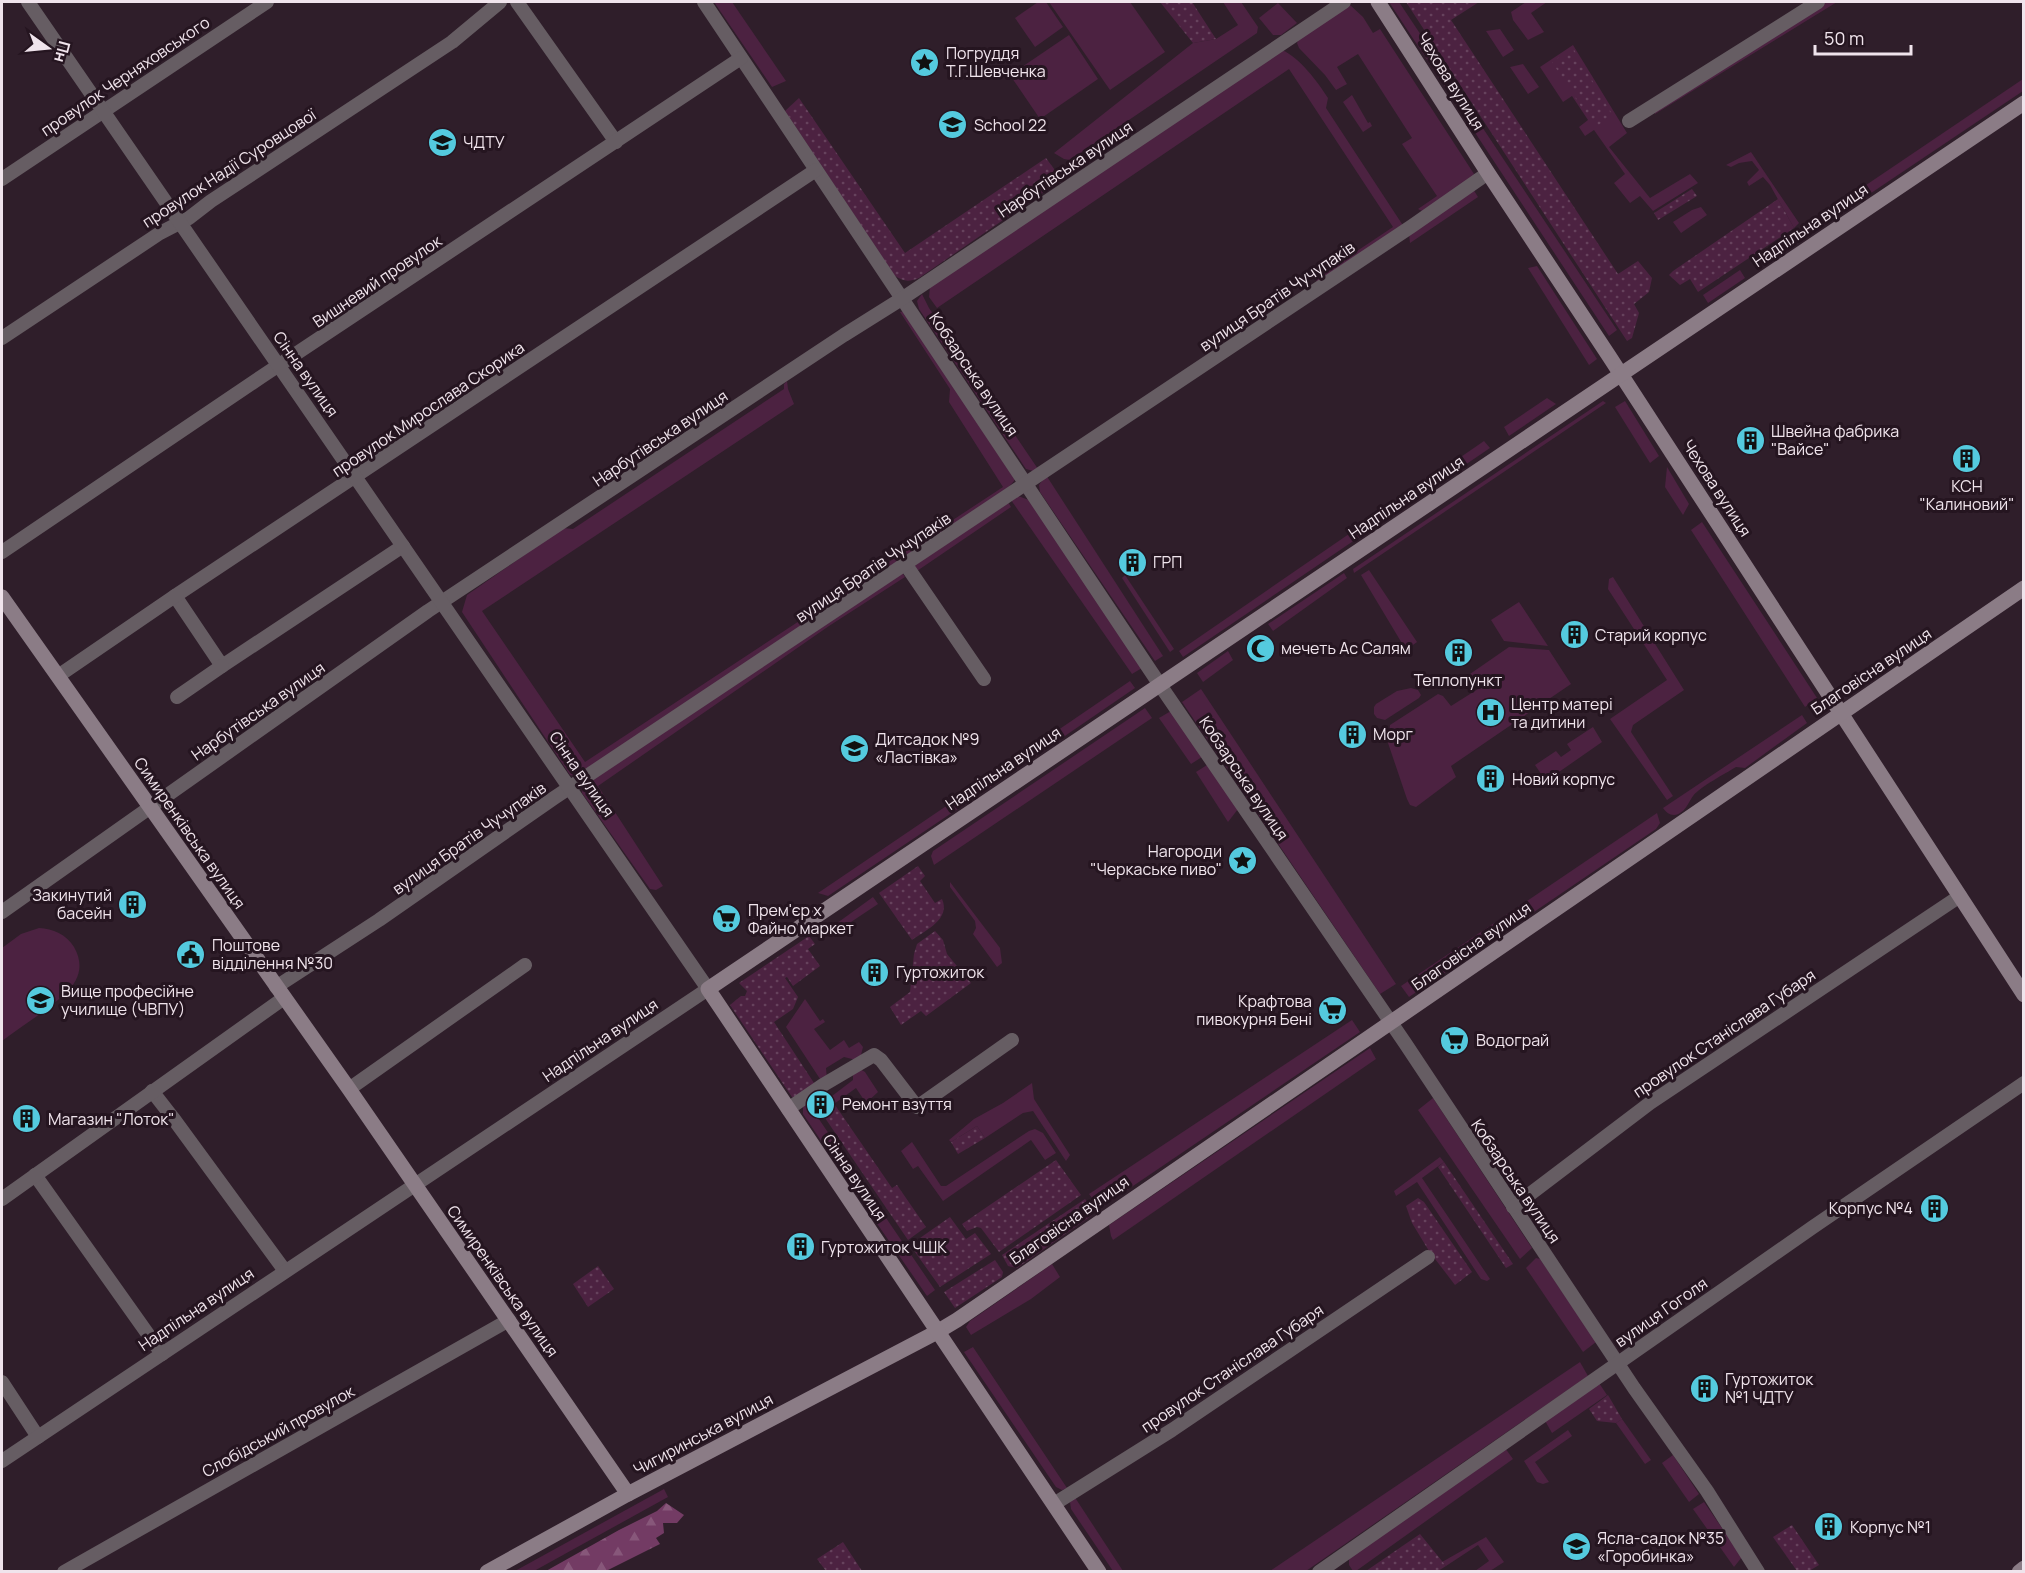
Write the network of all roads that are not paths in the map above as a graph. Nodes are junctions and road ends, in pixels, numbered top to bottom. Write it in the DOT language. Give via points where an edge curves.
graph roads {
  1 [pos="28,2"];
  2 [pos="267,2"];
  3 [pos="500,2"];
  4 [pos="517,2"];
  5 [pos="704,2"];
  6 [pos="1344,2"];
  7 [pos="1378,2"];
  8 [pos="1818,2"];
  9 [pos="741,58"];
  10 [pos="2024,103"];
  11 [pos="103,110"];
  12 [pos="1629,121"];
  13 [pos="616,142"];
  14 [pos="816,170"];
  15 [pos="1488,173"];
  16 [pos="2,179"];
  17 [pos="181,223"];
  18 [pos="903,298"];
  19 [pos="2,338"];
  20 [pos="279,365"];
  21 [pos="1621,374"];
  22 [pos="356,477"];
  23 [pos="1026,482"];
  24 [pos="403,546"];
  25 [pos="2,552"];
  26 [pos="906,565"];
  27 [pos="2024,588"];
  28 [pos="175,596"];
  29 [pos="2,597"];
  30 [pos="442,603"];
  31 [pos="222,666"];
  32 [pos="58,676"];
  33 [pos="984,679"];
  34 [pos="1160,685"];
  35 [pos="177,696"];
  36 [pos="1842,714"];
  37 [pos="570,789"];
  38 [pos="150,807"];
  39 [pos="1960,896"];
  40 [pos="2,912"];
  41 [pos="525,965"];
  42 [pos="708,989"];
  43 [pos="280,993"];
  44 [pos="2024,994"];
  45 [pos="1390,1023"];
  46 [pos="1012,1040"];
  47 [pos="2024,1083"];
  48 [pos="350,1089"];
  49 [pos="152,1091"];
  50 [pos="788,1109"];
  51 [pos="35,1175"];
  52 [pos="415,1185"];
  53 [pos="2,1199"];
  54 [pos="1513,1207"];
  55 [pos="1428,1257"];
  56 [pos="285,1271"];
  57 [pos="509,1320"];
  58 [pos="937,1332"];
  59 [pos="162,1354"];
  60 [pos="1618,1362"];
  61 [pos="2,1382"];
  62 [pos="38,1437"];
  63 [pos="2,1461"];
  64 [pos="628,1494"];
  65 [pos="1054,1504"];
  66 [pos="2024,1568"];
  67 [pos="64,1572"];
  68 [pos="487,1572"];
  69 [pos="1099,1572"];
  70 [pos="1319,1572"];
  71 [pos="1758,1572"];
  72 [pos="2019,1572"];
  1 -- 11 [label="street, Сінна вулиця"];
  2 -- 11 [label="street, провулок Черняховського"];
  3 -- 17 [label="street, провулок Надії Суровцової" via="452,42"];
  4 -- 13 [label="street"];
  5 -- 9 [label="street, Кобзарська вулиця"];
  6 -- 18 [label="street, Нарбутівська вулиця"];
  7 -- 15 [label="main road, Чехова вулиця"];
  8 -- 12 [label="street"];
  9 -- 13 [label="street, Вишневий провулок"];
  9 -- 14 [label="street, Кобзарська вулиця"];
  10 -- 21 [label="main road, Надпільна вулиця"];
  11 -- 16 [label="street, провулок Черняховського"];
  11 -- 17 [label="street, Сінна вулиця"];
  13 -- 20 [label="street, Вишневий провулок"];
  14 -- 18 [label="street, Кобзарська вулиця"];
  14 -- 22 [label="street, провулок Мирослава Скорика"];
  15 -- 21 [label="main road, Чехова вулиця"];
  15 -- 23 [label="street, вулиця Братів Чучупаків"];
  17 -- 19 [label="street, провулок Надії Суровцової" via="160,232"];
  17 -- 20 [label="street, Сінна вулиця"];
  18 -- 23 [label="street, Кобзарська вулиця"];
  18 -- 30 [label="street, Нарбутівська вулиця"];
  20 -- 22 [label="street, Сінна вулиця"];
  20 -- 25 [label="street, Вишневий провулок"];
  21 -- 34 [label="main road, Надпільна вулиця"];
  21 -- 36 [label="main road, Чехова вулиця"];
  22 -- 24 [label="street, Сінна вулиця"];
  22 -- 28 [label="street, провулок Мирослава Скорика"];
  23 -- 26 [label="street, вулиця Братів Чучупаків"];
  23 -- 34 [label="street, Кобзарська вулиця"];
  24 -- 30 [label="street, Сінна вулиця"];
  24 -- 31 [label="street"];
  26 -- 33 [label="street"];
  26 -- 37 [label="street, вулиця Братів Чучупаків"];
  27 -- 36 [label="main road, Благовісна вулиця"];
  28 -- 31 [label="street"];
  28 -- 32 [label="street, провулок Мирослава Скорика"];
  29 -- 32 [label="main road, Симиренківська вулиця"];
  30 -- 37 [label="street, Сінна вулиця"];
  30 -- 38 [label="street, Нарбутівська вулиця"];
  31 -- 35 [label="street"];
  32 -- 38 [label="main road, Симиренківська вулиця"];
  34 -- 42 [label="main road, Надпільна вулиця"];
  34 -- 45 [label="street, Кобзарська вулиця"];
  36 -- 39 [label="main road, Чехова вулиця"];
  36 -- 45 [label="main road, Благовісна вулиця"];
  37 -- 42 [label="street, Сінна вулиця"];
  37 -- 43 [label="street, вулиця Братів Чучупаків"];
  38 -- 40 [label="street, Нарбутівська вулиця"];
  38 -- 43 [label="main road, Симиренківська вулиця"];
  39 -- 44 [label="main road, Чехова вулиця"];
  39 -- 54 [label="street, провулок Станіслава Губаря" via="1650,1102"];
  41 -- 48 [label="street"];
  42 -- 50 [label="main road, Сінна вулиця"];
  42 -- 52 [label="street, Надпільна вулиця"];
  43 -- 48 [label="main road, Симиренківська вулиця"];
  43 -- 49 [label="street, вулиця Братів Чучупаків"];
  45 -- 54 [label="street, Кобзарська вулиця"];
  45 -- 58 [label="main road, Благовісна вулиця"];
  46 -- 50 [label="street" via="917,1107 874,1055"];
  47 -- 60 [label="street, вулиця Гоголя"];
  48 -- 52 [label="main road, Симиренківська вулиця"];
  49 -- 51 [label="street, вулиця Братів Чучупаків"];
  49 -- 56 [label="street"];
  50 -- 58 [label="main road, Сінна вулиця"];
  51 -- 53 [label="street, вулиця Братів Чучупаків"];
  51 -- 59 [label="street"];
  52 -- 56 [label="street, Надпільна вулиця"];
  52 -- 57 [label="main road, Симиренківська вулиця"];
  54 -- 60 [label="street, Кобзарська вулиця"];
  55 -- 65 [label="street, провулок Станіслава Губаря" via="1172,1430"];
  56 -- 59 [label="street, Надпільна вулиця"];
  57 -- 64 [label="main road, Симиренківська вулиця"];
  57 -- 67 [label="street, Слобідський провулок"];
  58 -- 64 [label="main road, Чигиринська вулиця"];
  58 -- 65 [label="main road, Сінна вулиця"];
  59 -- 62 [label="street, Надпільна вулиця"];
  60 -- 70 [label="street, вулиця Гоголя"];
  60 -- 71 [label="street, Кобзарська вулиця"];
  61 -- 62 [label="street"];
  62 -- 63 [label="street, Надпільна вулиця"];
  64 -- 68 [label="main road, Чигиринська вулиця"];
  65 -- 69 [label="main road, Сінна вулиця"];
  66 -- 72 [label="main road"];
}
